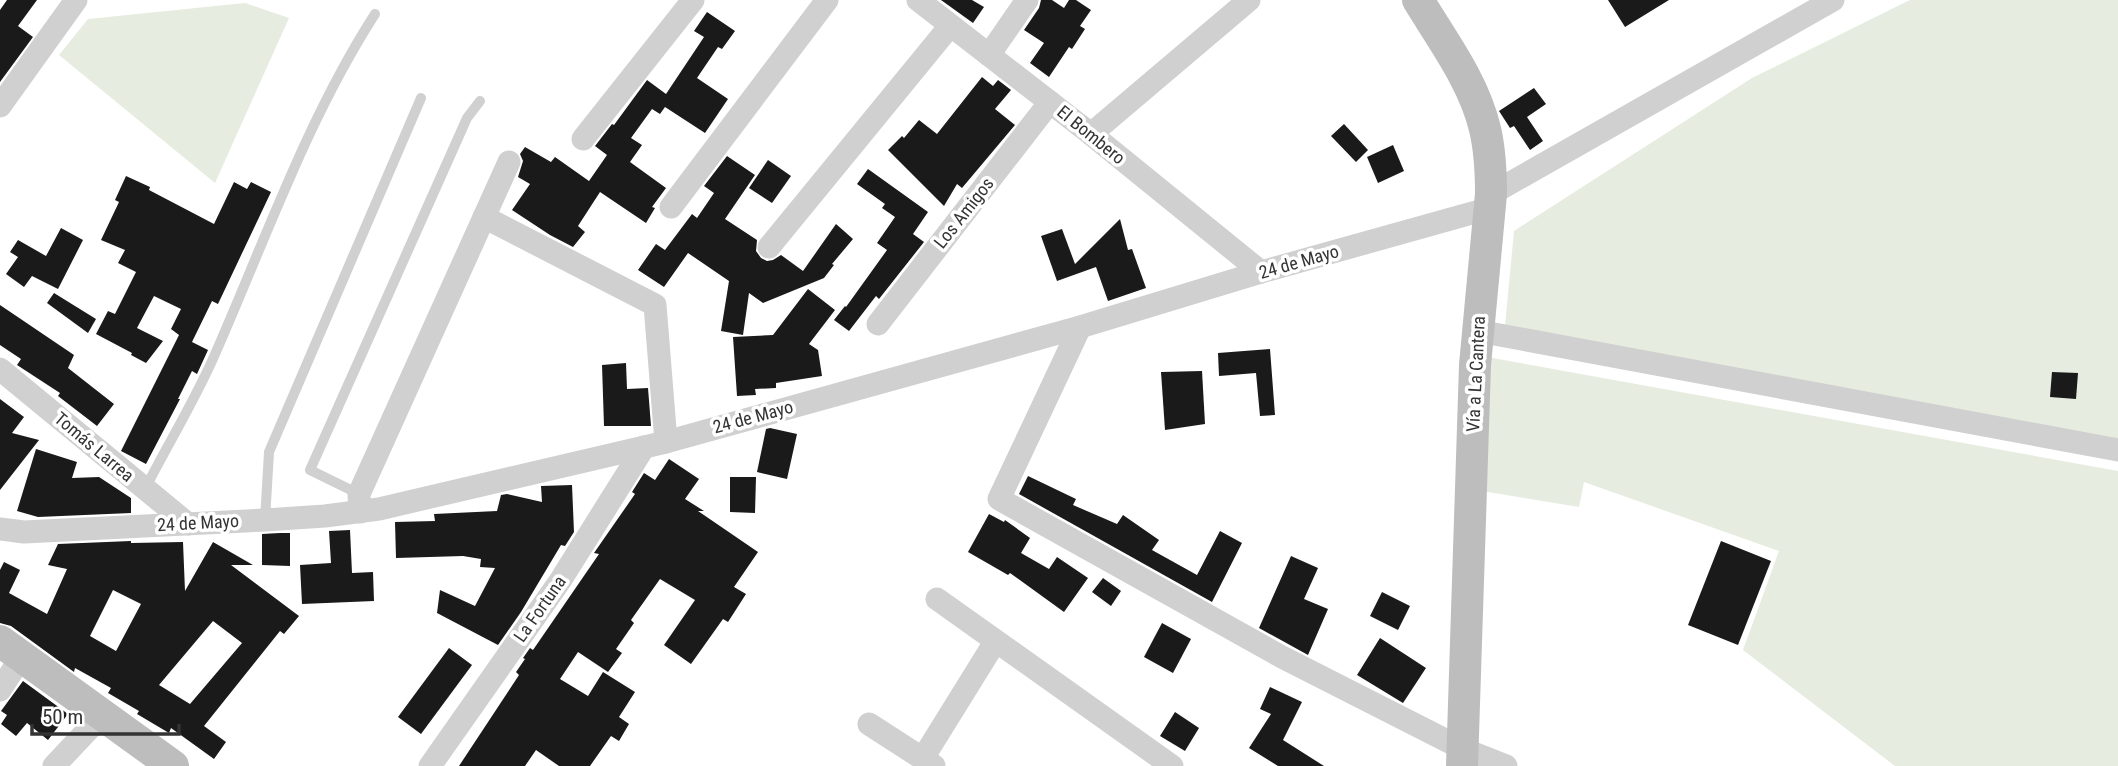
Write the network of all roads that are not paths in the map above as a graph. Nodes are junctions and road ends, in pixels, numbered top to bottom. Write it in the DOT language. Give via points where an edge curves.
graph roads {
  1 [pos="76,0"];
  2 [pos="693,0"];
  3 [pos="827,0"];
  4 [pos="918,0"];
  5 [pos="1027,0"];
  6 [pos="1249,0"];
  7 [pos="1418,0"];
  8 [pos="1833,0"];
  9 [pos="375,13"];
  10 [pos="950,26"];
  11 [pos="989,55"];
  12 [pos="422,98"];
  13 [pos="480,101"];
  14 [pos="1050,102"];
  15 [pos="0,106"];
  16 [pos="1091,134"];
  17 [pos="583,139"];
  18 [pos="509,162"];
  19 [pos="1491,201"];
  20 [pos="671,207"];
  21 [pos="484,217"];
  22 [pos="769,247"];
  23 [pos="1261,272"];
  24 [pos="878,324"];
  25 [pos="1080,327"];
  26 [pos="1478,331"];
  27 [pos="0,369"];
  28 [pos="655,444"];
  29 [pos="2118,450"];
  30 [pos="145,489"];
  31 [pos="360,503"];
  32 [pos="265,520"];
  33 [pos="188,524"];
  34 [pos="149,526"];
  35 [pos="0,528"];
  36 [pos="24,532"];
  37 [pos="0,534"];
  38 [pos="937,599"];
  39 [pos="995,642"];
  40 [pos="11,648"];
  41 [pos="0,690"];
  42 [pos="103,714"];
  43 [pos="869,724"];
  44 [pos="1463,758"];
  45 [pos="928,762"];
  46 [pos="54,766"];
  47 [pos="173,766"];
  48 [pos="430,766"];
  49 [pos="1172,766"];
  50 [pos="1506,766"];
  1 -- 15 [label="street"];
  2 -- 17 [label="street"];
  3 -- 20 [label="street"];
  4 -- 10 [label="street, El Bombero"];
  5 -- 11 [label="street"];
  6 -- 16 [label="street"];
  7 -- 19 [label="main road, Vía a La Cantera" via="1479,108 1489,147"];
  8 -- 19 [label="street, 24 de Mayo"];
  9 -- 30 [label="lane" via="303,148 210,364"];
  10 -- 11 [label="street, El Bombero"];
  10 -- 22 [label="street"];
  11 -- 14 [label="street, El Bombero"];
  12 -- 32 [label="lane" via="270,452"];
  13 -- 31 [label="lane" via="467,118 310,470"];
  14 -- 16 [label="street, El Bombero"];
  14 -- 24 [label="street, Los Amigos"];
  16 -- 23 [label="street, El Bombero"];
  18 -- 21 [label="street"];
  19 -- 23 [label="street, 24 de Mayo"];
  19 -- 26 [label="main road, Vía a La Cantera"];
  21 -- 28 [label="street" via="655,305"];
  21 -- 31 [label="street"];
  23 -- 25 [label="street, 24 de Mayo"];
  25 -- 28 [label="street, 24 de Mayo"];
  25 -- 44 [label="street" via="999,499"];
  26 -- 29 [label="street"];
  26 -- 44 [label="main road, Vía a La Cantera"];
  27 -- 30 [label="street, Tomás Larrea"];
  28 -- 31 [label="street, 24 de Mayo" via="392,506"];
  28 -- 48 [label="street, La Fortuna"];
  30 -- 33 [label="street, Tomás Larrea"];
  30 -- 34 [label="street"];
  31 -- 32 [label="street, 24 de Mayo"];
  32 -- 33 [label="street, 24 de Mayo"];
  33 -- 34 [label="street, 24 de Mayo"];
  34 -- 36 [label="street, 24 de Mayo"];
  35 -- 36 [label="street, 24 de Mayo"];
  36 -- 37 [label="street"];
  38 -- 39 [label="street"];
  39 -- 45 [label="street"];
  39 -- 49 [label="street"];
  40 -- 41 [label="street"];
  40 -- 42 [label="main road"];
  42 -- 46 [label="street"];
  42 -- 47 [label="main road"];
  43 -- 45 [label="street"];
  44 -- 50 [label="street"];
}
